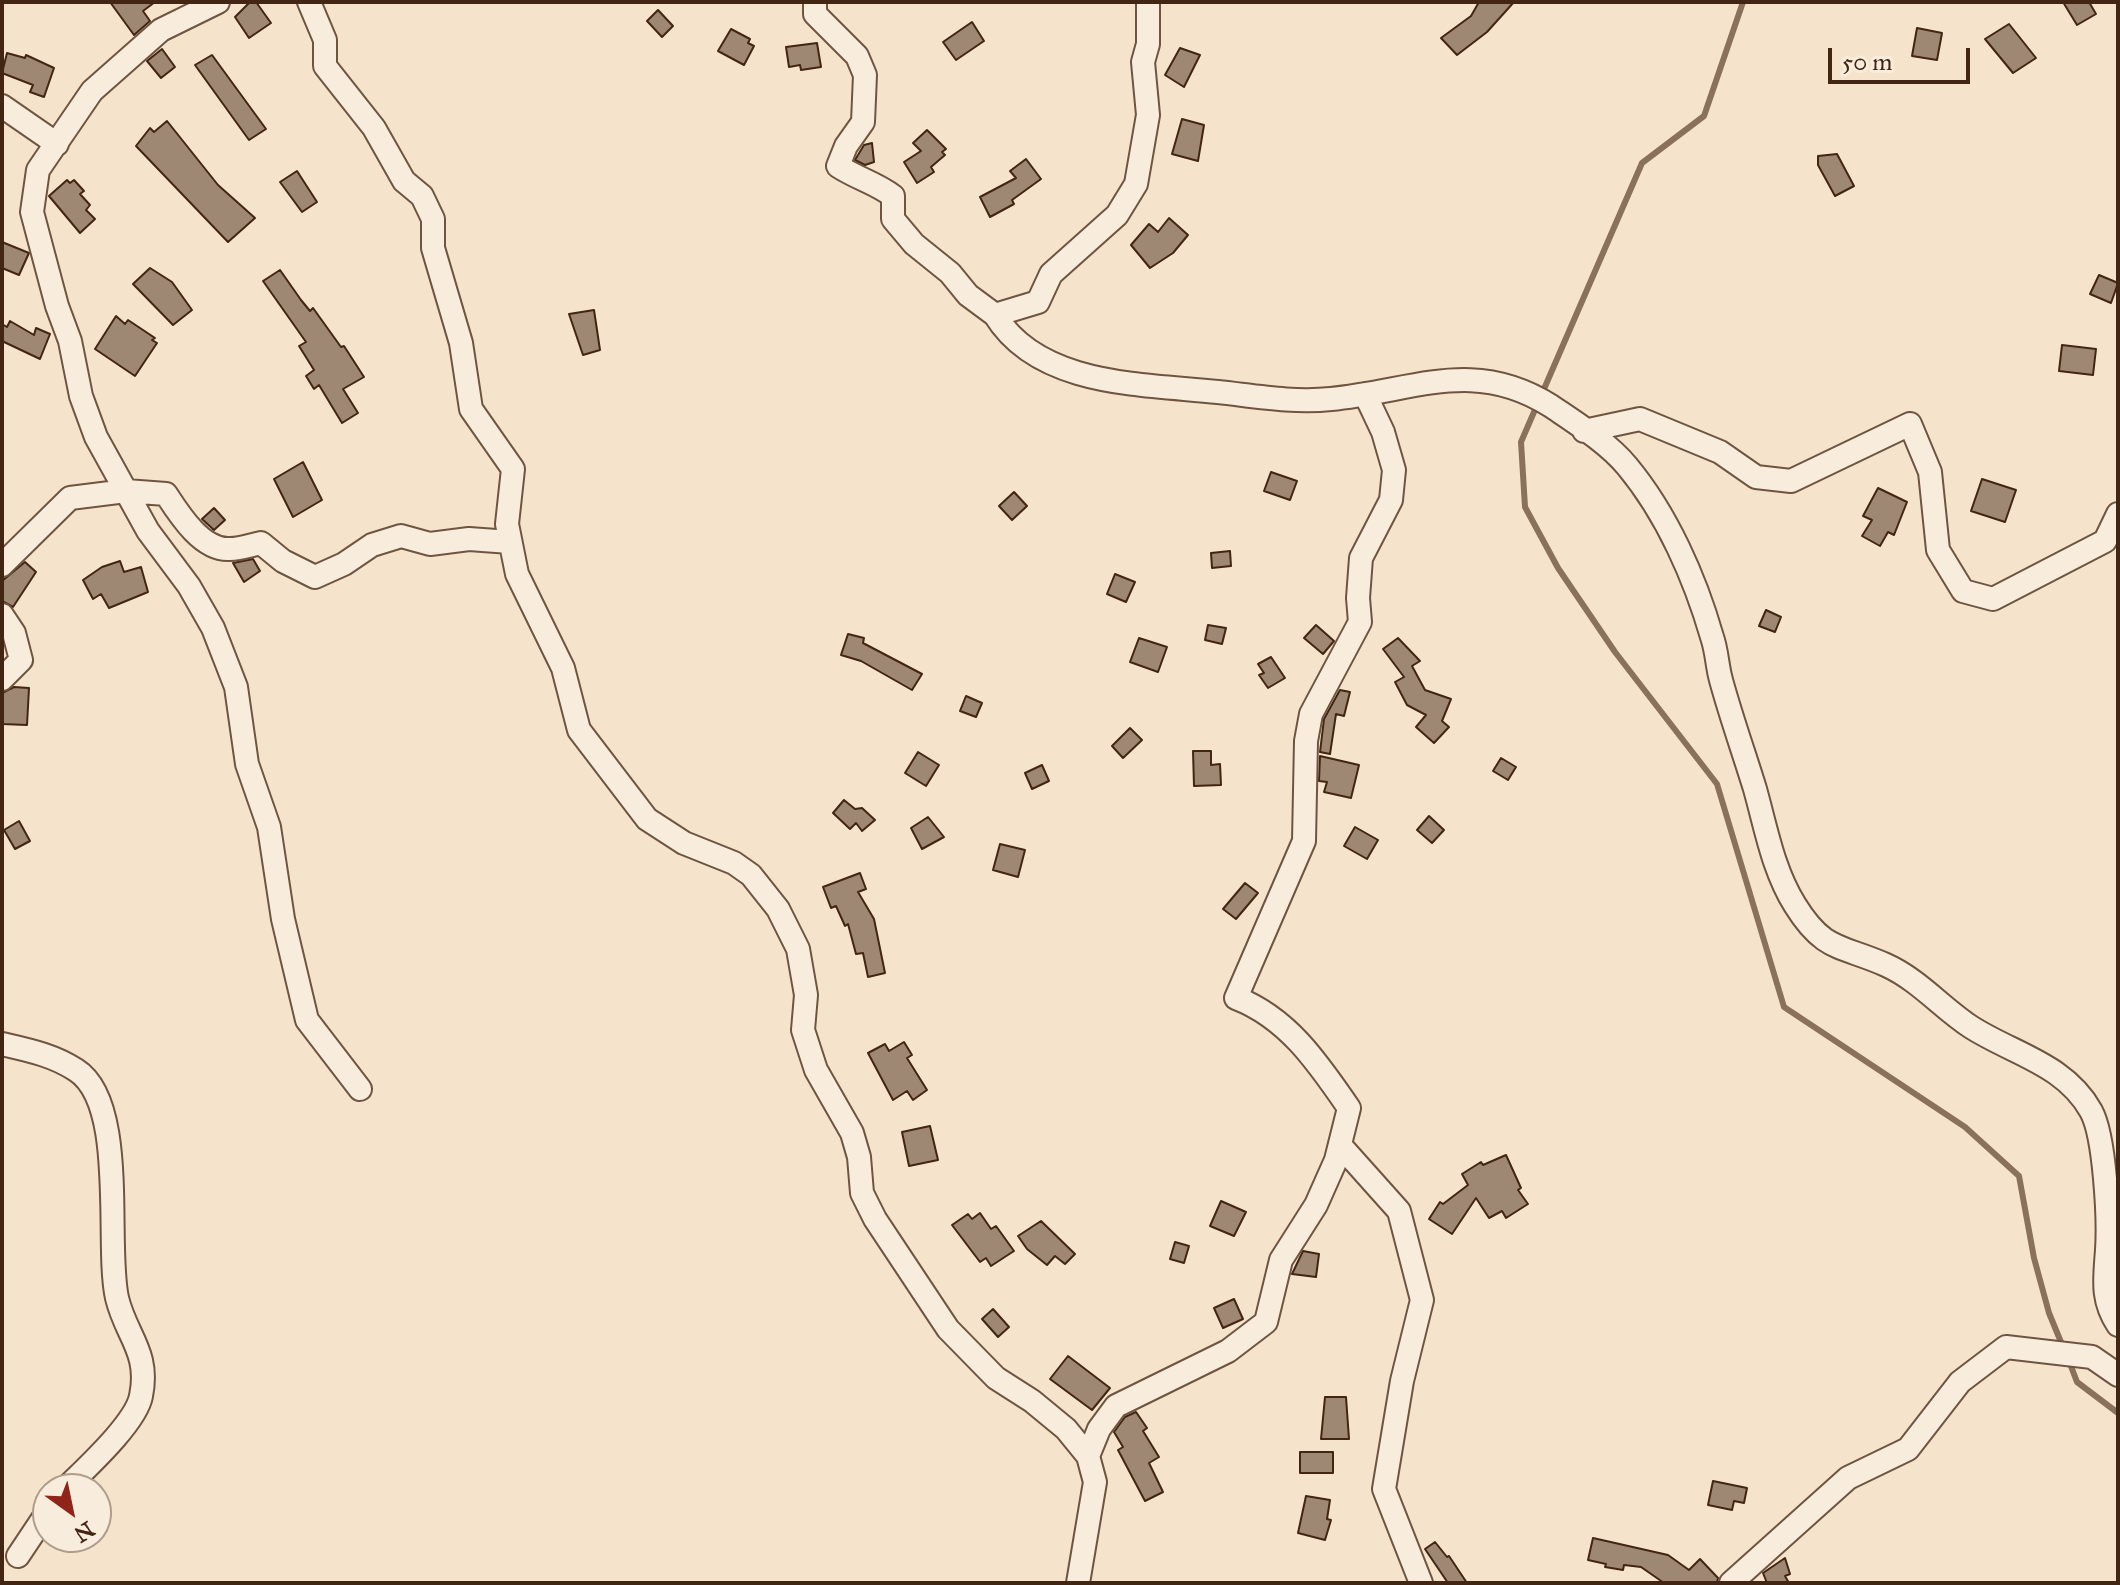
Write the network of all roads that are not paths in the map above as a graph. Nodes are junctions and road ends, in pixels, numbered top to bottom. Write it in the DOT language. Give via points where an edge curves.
graph roads {
  1 [pos="218,2"];
  2 [pos="309,2"];
  3 [pos="815,2"];
  4 [pos="1148,2"];
  5 [pos="2,106"];
  6 [pos="57,144"];
  7 [pos="995,315"];
  8 [pos="1365,394"];
  9 [pos="1584,431"];
  10 [pos="126,491"];
  11 [pos="2118,514"];
  12 [pos="510,542"];
  13 [pos="2,565"];
  14 [pos="2,615"];
  15 [pos="2,679"];
  16 [pos="2,1044"];
  17 [pos="360,1089"];
  18 [pos="1340,1145"];
  19 [pos="2118,1325"];
  20 [pos="2118,1375"];
  21 [pos="1088,1456"];
  22 [pos="81,1473"];
  23 [pos="32,1535"];
  24 [pos="18,1556"];
  25 [pos="1078,1583"];
  26 [pos="1421,1583"];
  27 [pos="1731,1583"];
  1 -- 6 [label="street" via="149,40 92,91"];
  2 -- 12 [label="street" via="325,40 325,66 374,128 404,181 422,196 433,219 433,248 461,343 471,409 513,469"];
  3 -- 7 [label="street" via="815,14 857,56 865,75 863,122 838,166 893,196 893,219 914,244"];
  4 -- 7 [label="street" via="1143,62 1148,115 1131,194 1108,225 1051,274 1038,302"];
  5 -- 6 [label="street"];
  6 -- 10 [label="street" via="38,170 32,212 81,396"];
  7 -- 8 [label="street" via="1014,342 1028,350 1079,373 1116,382 1285,399"];
  8 -- 9 [label="street" via="1461,379 1499,383 1525,389"];
  8 -- 18 [label="street" via="1394,470 1391,500 1361,558 1360,622 1311,714 1304,841 1236,998 1263,1008 1322,1069 1349,1108"];
  9 -- 11 [label="street" via="1640,419 1720,452 1756,477 1791,481 1910,424 1930,472 1938,550 1963,591 1993,599 2105,541"];
  9 -- 19 [label="street" via="1630,469 1689,572 1771,852 1812,930 1836,948 1886,965 1982,1034 2051,1069 2092,1112 2103,1158 2104,1295"];
  10 -- 12 [label="street" via="166,494 184,522 213,545 228,550 261,543 315,577 372,545 401,536 430,544 469,539"];
  10 -- 13 [label="street" via="70,498"];
  10 -- 17 [label="street" via="213,628 236,687 247,764 269,827 283,919 307,1020"];
  12 -- 21 [label="street" via="517,574 568,681 574,720 585,740 647,819 751,875 793,935 806,995 803,1030 816,1070 852,1133 862,1193 875,1219 948,1329 996,1378 1066,1429"];
  14 -- 15 [label="street" via="14,633 21,660"];
  16 -- 22 [label="street" via="43,1053 79,1071 96,1097 113,1162 117,1298 143,1356 141,1398 113,1440"];
  18 -- 21 [label="street" via="1316,1205 1281,1260 1266,1322 1228,1351 1116,1406"];
  18 -- 26 [label="street" via="1399,1211 1422,1300 1384,1489"];
  20 -- 27 [label="street" via="2092,1357 2006,1347 1960,1382 1908,1449 1848,1478"];
  21 -- 25 [label="street" via="1095,1482"];
  23 -- 24 [label="street"];
}
